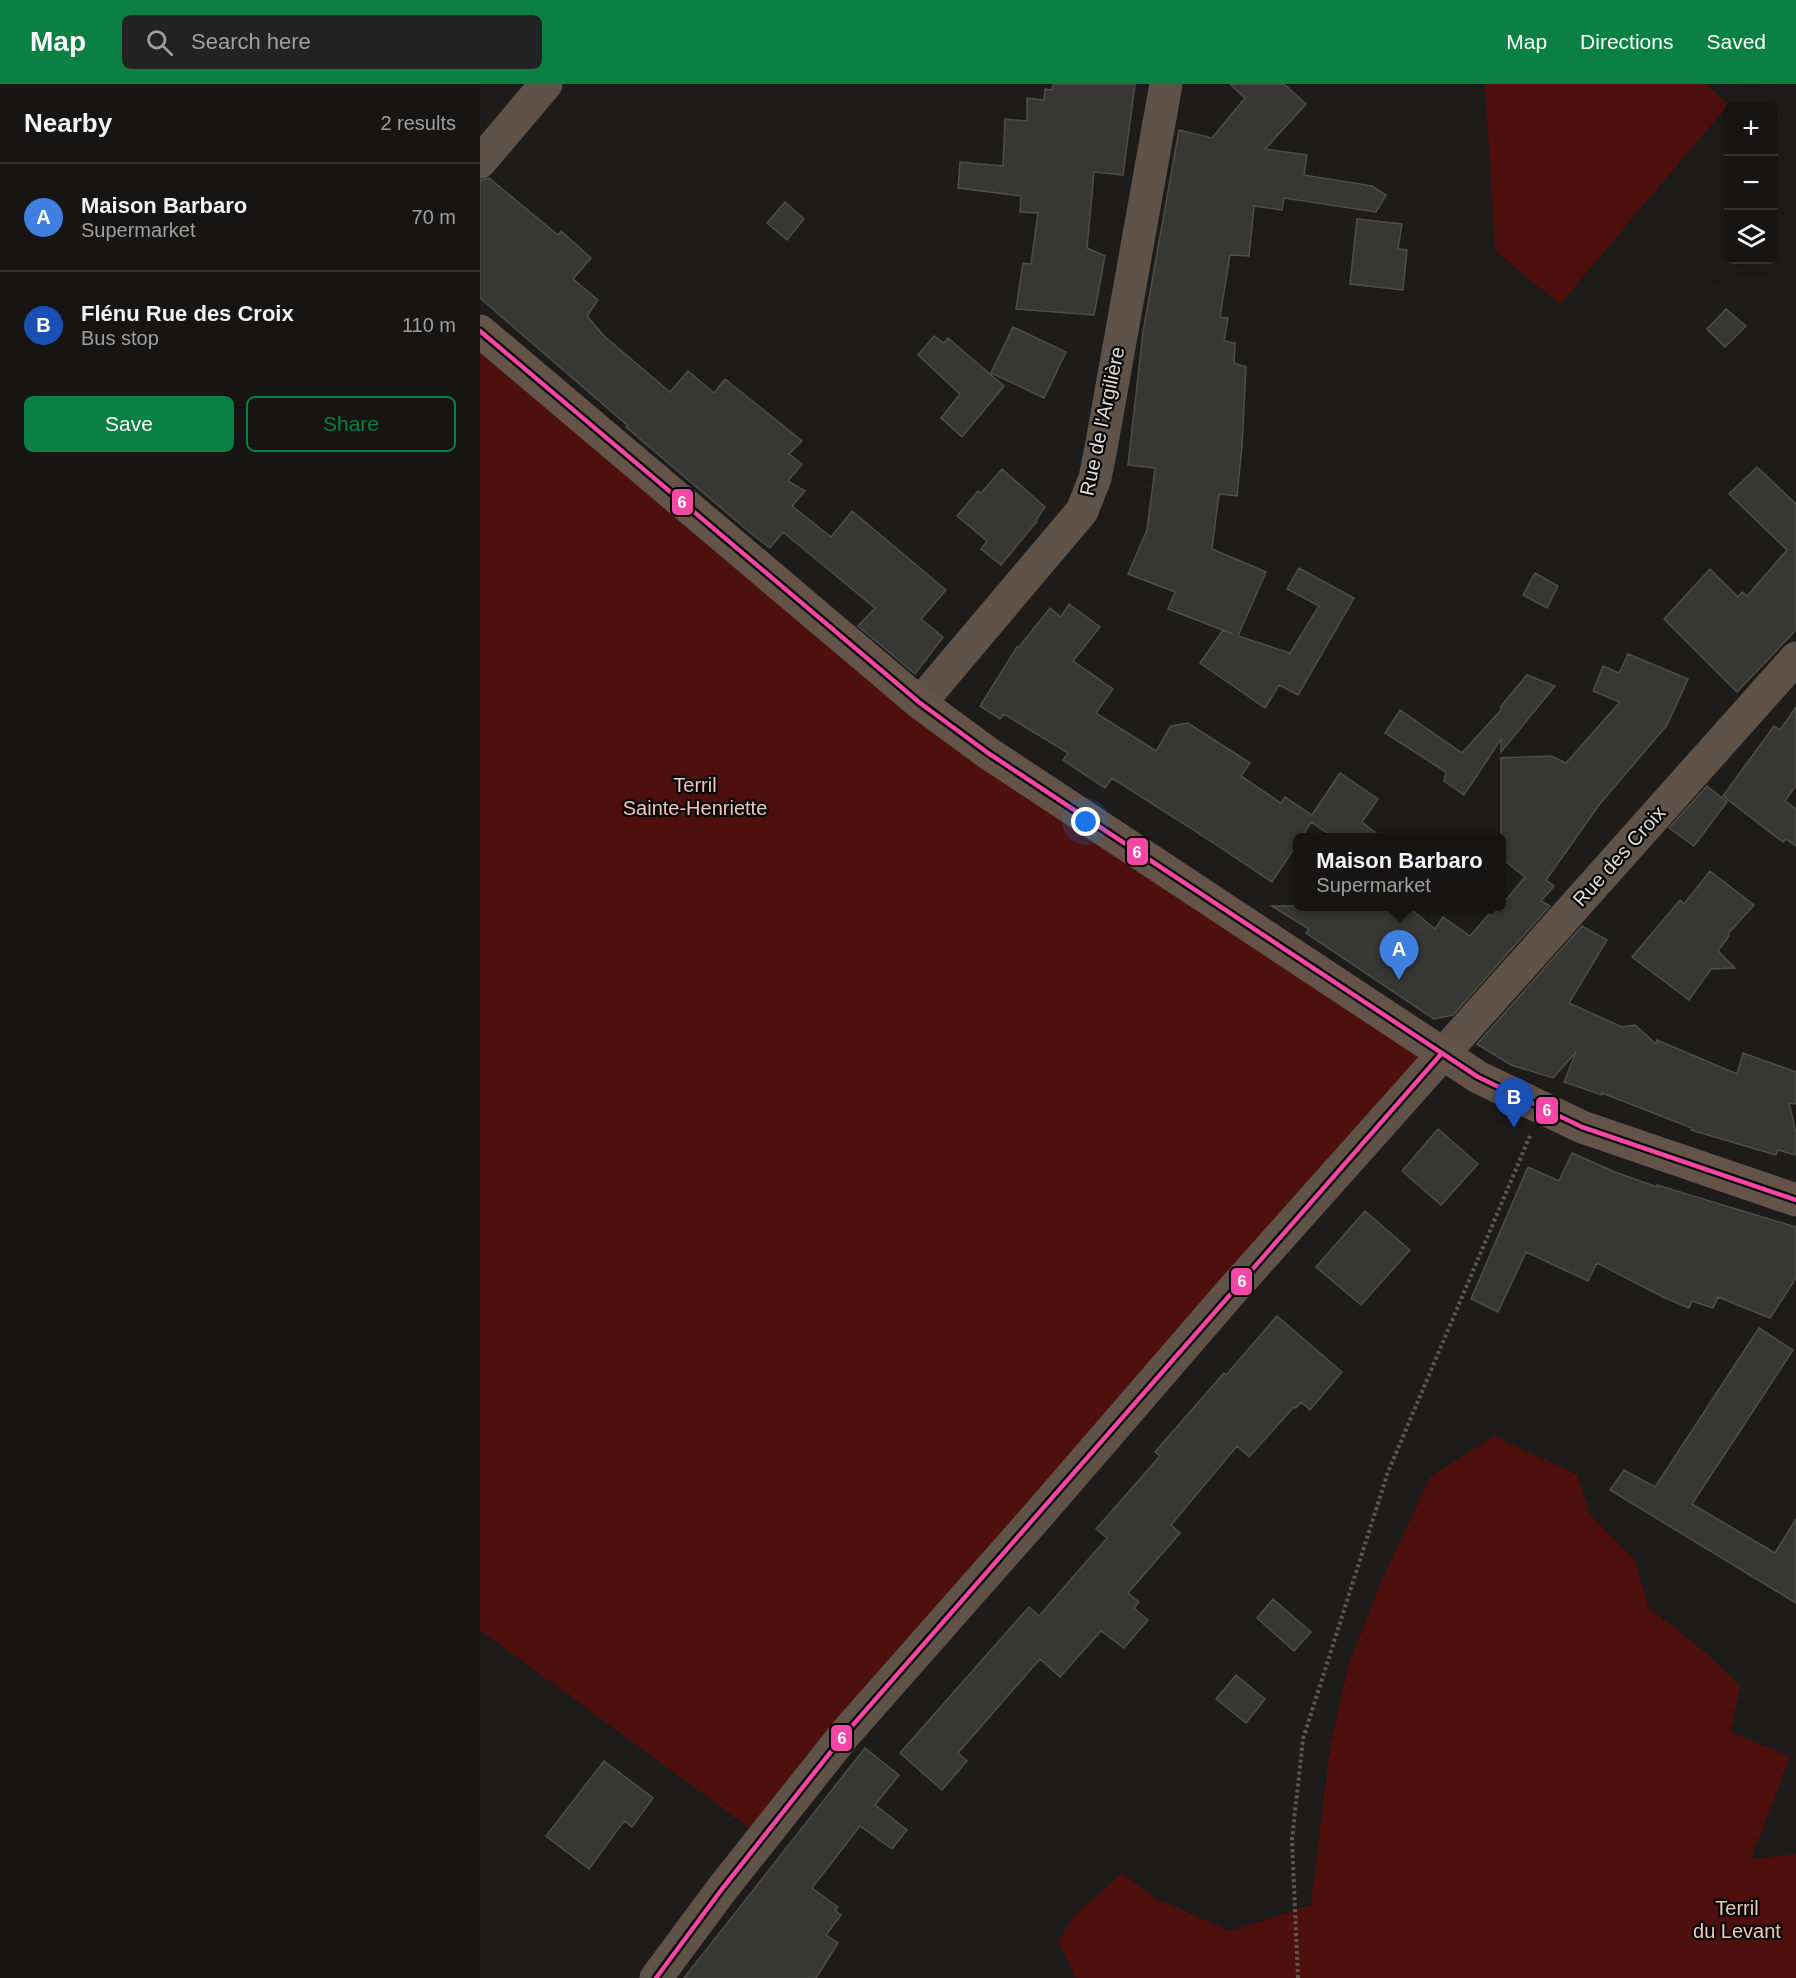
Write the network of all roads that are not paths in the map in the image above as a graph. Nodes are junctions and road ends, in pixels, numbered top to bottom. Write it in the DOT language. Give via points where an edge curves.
graph roads {
  1 [pos="546,84"];
  2 [pos="1166,84"];
  3 [pos="480,162"];
  4 [pos="480,331"];
  5 [pos="1790,673"];
  6 [pos="920,703"];
  7 [pos="1442,1053"];
  8 [pos="1796,1200"];
  9 [pos="656,1978"];
  1 -- 3 [label="street"];
  2 -- 6 [label="street, Rue de l'Argilière" via="1101,448 1088,497 1082,511"];
  4 -- 6 [label="street"];
  5 -- 7 [label="street, Rue des Croix"];
  6 -- 7 [label="street" via="998,760"];
  7 -- 8 [label="street" via="1478,1077 1582,1128"];
  7 -- 9 [label="street, Rue des Croix" via="844,1734"];
}
